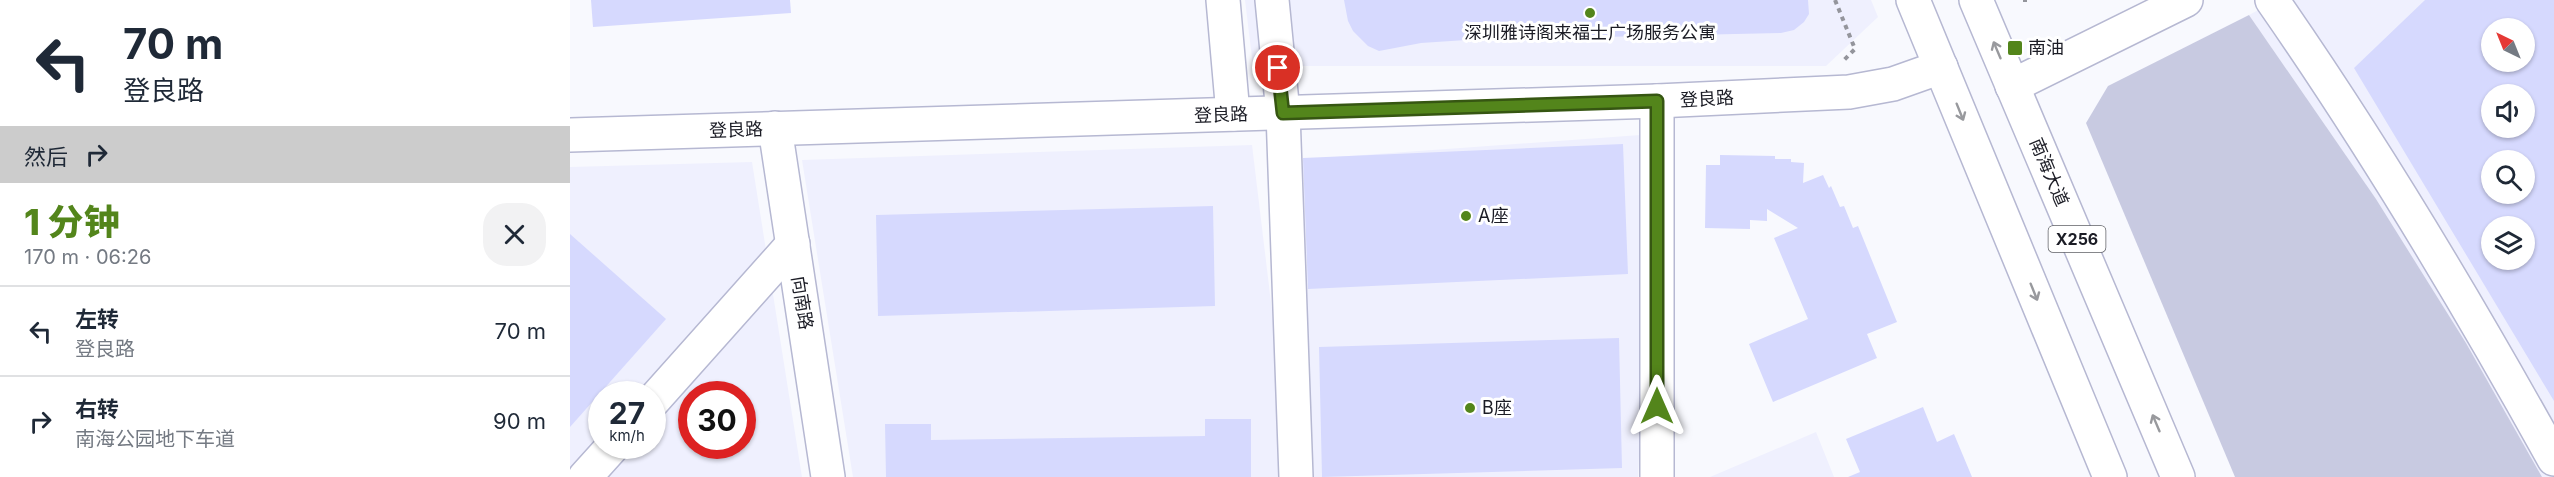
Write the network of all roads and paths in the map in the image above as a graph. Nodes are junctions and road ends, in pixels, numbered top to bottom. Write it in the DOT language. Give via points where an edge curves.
graph roads {
  1 [pos="1223,0"];
  2 [pos="1272,0"];
  3 [pos="1834,0"];
  4 [pos="1913,0"];
  5 [pos="1976,0"];
  6 [pos="2186,0"];
  7 [pos="2272,0"];
  8 [pos="1839,64"];
  9 [pos="1941,66"];
  10 [pos="2012,86"];
  11 [pos="1657,101"];
  12 [pos="1283,113"];
  13 [pos="1233,114"];
  14 [pos="775,128"];
  15 [pos="570,135"];
  16 [pos="793,244"];
  17 [pos="666,386"];
  18 [pos="601,459"];
  19 [pos="2554,459"];
  20 [pos="585,477"];
  21 [pos="828,477"];
  22 [pos="1296,477"];
  23 [pos="1658,477"];
  24 [pos="2110,477"];
  25 [pos="2178,477"];
  1 -- 13 [label="main road"];
  2 -- 12 [label="main road"];
  3 -- 8 [label="path" via="1855,49"];
  4 -- 9 [label="main road"];
  10 -- 5 [label="main road, 南海大道 / X256, one-way"];
  6 -- 10 [label="main road"];
  7 -- 19 [label="main road" via="2402,197"];
  9 -- 11 [label="main road, 登良路" via="1893,84 1849,92"];
  9 -- 24 [label="main road, one-way"];
  25 -- 10 [label="main road, 南海大道 / X256, one-way"];
  11 -- 12 [label="main road, 登良路"];
  11 -- 23 [label="main road"];
  12 -- 13 [label="main road, 登良路"];
  12 -- 22 [label="main road"];
  13 -- 14 [label="main road, 登良路"];
  14 -- 15 [label="main road, 登良路"];
  14 -- 16 [label="main road, 向南路"];
  16 -- 17 [label="main road"];
  16 -- 21 [label="main road, 向南路"];
  18 -- 20 [label="main road"];
}
